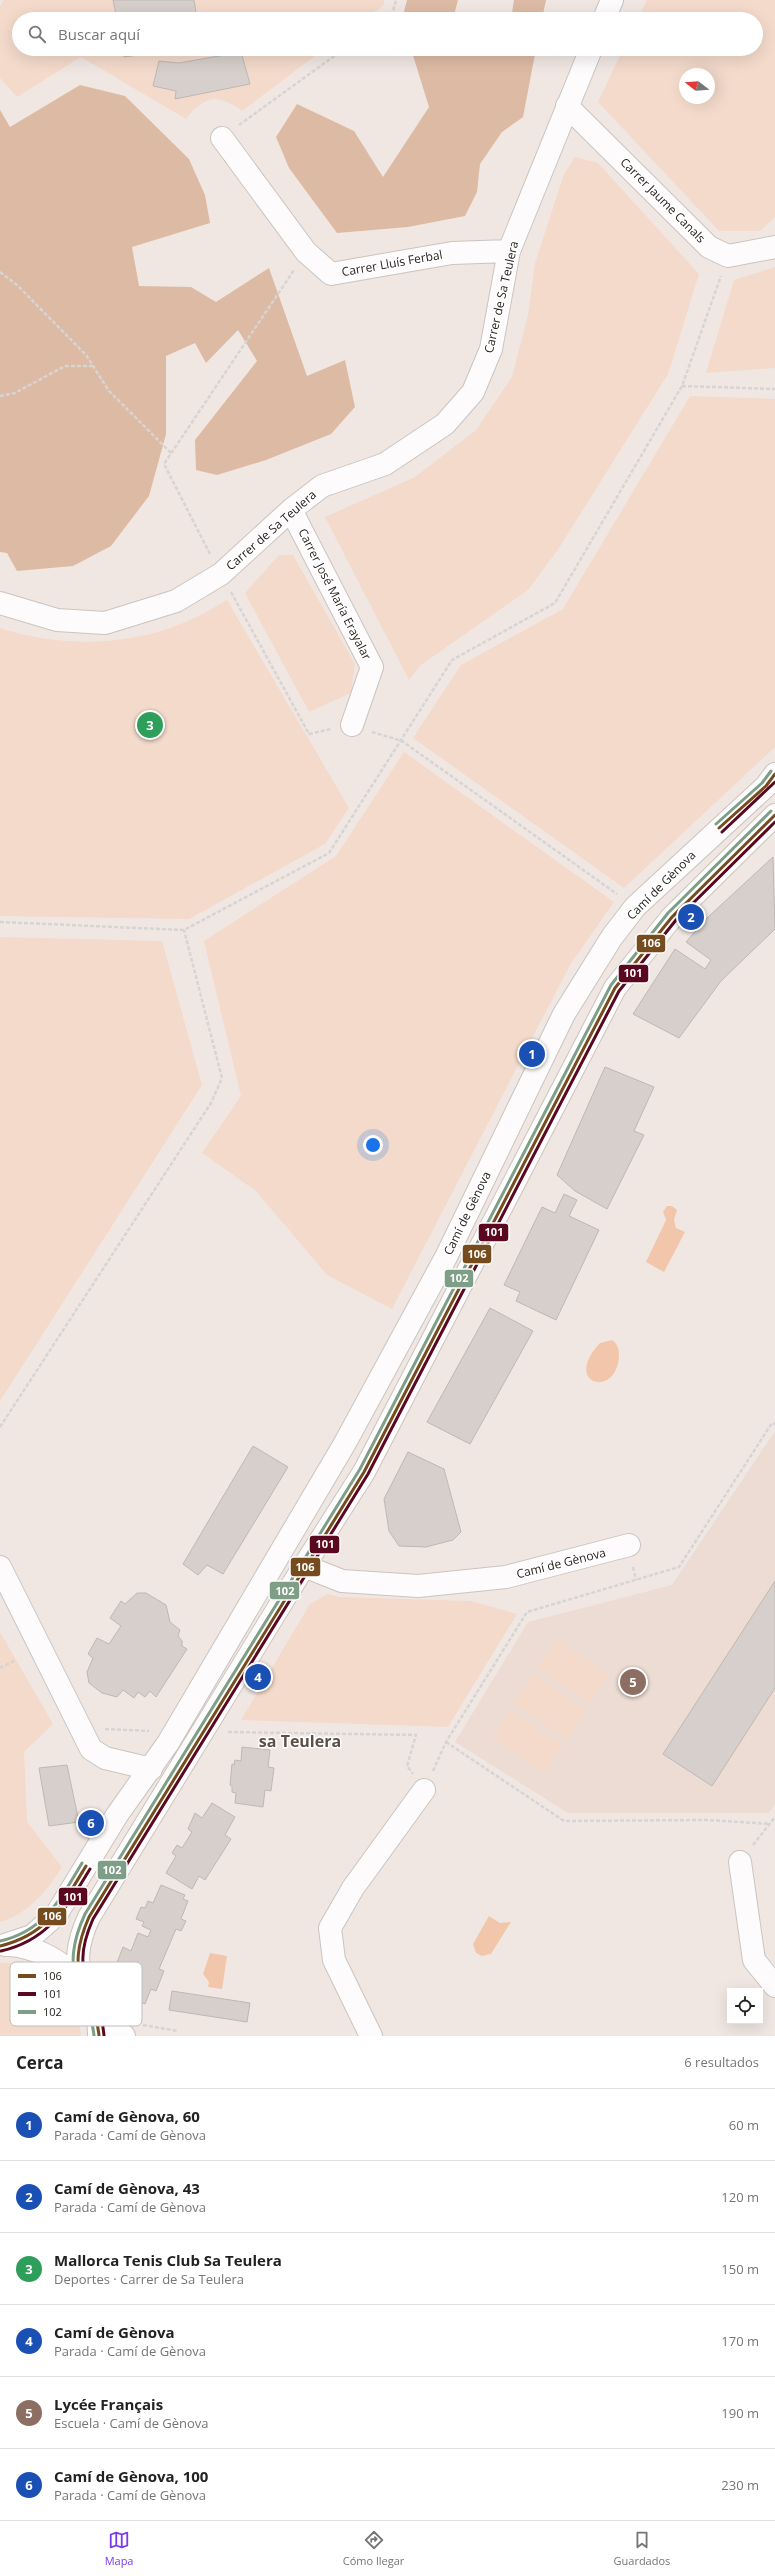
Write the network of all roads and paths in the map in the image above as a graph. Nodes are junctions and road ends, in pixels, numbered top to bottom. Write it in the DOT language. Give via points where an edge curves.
graph roads {
  1 [pos="396,0"];
  2 [pos="612,0"];
  3 [pos="393,12"];
  4 [pos="607,12"];
  5 [pos="334,56"];
  6 [pos="588,56"];
  7 [pos="567,106"];
  8 [pos="222,138"];
  9 [pos="775,247"];
  10 [pos="509,251"];
  11 [pos="306,252"];
  12 [pos="728,256"];
  13 [pos="0,272"];
  14 [pos="94,366"];
  15 [pos="682,386"];
  16 [pos="775,389"];
  17 [pos="0,396"];
  18 [pos="171,453"];
  19 [pos="291,510"];
  20 [pos="221,574"];
  21 [pos="0,603"];
  22 [pos="352,725"];
  23 [pos="402,741"];
  24 [pos="775,774"];
  25 [pos="775,815"];
  26 [pos="635,907"];
  27 [pos="0,922"];
  28 [pos="184,930"];
  29 [pos="775,1424"];
  30 [pos="0,1427"];
  31 [pos="629,1545"];
  32 [pos="304,1566"];
  33 [pos="0,1567"];
  34 [pos="16,1660"];
  35 [pos="0,1668"];
  36 [pos="98,1729"];
  37 [pos="225,1732"];
  38 [pos="446,1742"];
  39 [pos="168,1743"];
  40 [pos="151,1769"];
  41 [pos="424,1790"];
  42 [pos="775,1817"];
  43 [pos="770,1824"];
  44 [pos="740,1862"];
  45 [pos="2,1945"];
  46 [pos="58,1962"];
  47 [pos="77,1962"];
  48 [pos="775,1986"];
  49 [pos="96,2026"];
  50 [pos="117,2026"];
  51 [pos="131,2030"];
  52 [pos="178,2031"];
  53 [pos="99,2036"];
  54 [pos="371,2036"];
  1 -- 3 [label="path"];
  2 -- 4 [label="street"];
  5 -- 8 [label="path"];
  6 -- 7 [label="street, Carrer de Sa Teulera"];
  7 -- 10 [label="street, Carrer de Sa Teulera"];
  7 -- 12 [label="street, Carrer Jaume Canals" via="710,247"];
  8 -- 11 [label="street, Carrer Lluís Ferbal"];
  9 -- 12 [label="street"];
  10 -- 11 [label="street, Carrer Lluís Ferbal" via="452,253 331,274"];
  10 -- 19 [label="street, Carrer de Sa Teulera" via="491,349 468,397 445,424 385,464 322,486"];
  11 -- 18 [label="path"];
  12 -- 15 [label="path"];
  13 -- 14 [label="path" via="17,285 81,349"];
  14 -- 17 [label="path" via="65,366 15,393"];
  14 -- 18 [label="path" via="109,391"];
  15 -- 16 [label="path"];
  15 -- 23 [label="path" via="555,603 452,660"];
  18 -- 20 [label="path" via="164,464"];
  19 -- 20 [label="street, Carrer de Sa Teulera"];
  19 -- 22 [label="street, Carrer José María Erayalar" via="372,667"];
  20 -- 21 [label="street, Carrer de Sa Teulera" via="176,601 105,623 57,620"];
  20 -- 22 [label="path" via="309,734"];
  22 -- 23 [label="path"];
  23 -- 26 [label="path"];
  23 -- 28 [label="path" via="329,853"];
  24 -- 26 [label="street, Camí de Gènova" via="766,786"];
  25 -- 32 [label="street" via="672,917 615,988 364,1472"];
  26 -- 39 [label="street, Camí de Gènova" via="612,937 564,1014 446,1257 349,1436"];
  27 -- 28 [label="path"];
  28 -- 30 [label="path" via="222,1078 211,1103"];
  29 -- 38 [label="path" via="772,1423 679,1567 527,1612"];
  31 -- 32 [label="street, Camí de Gènova" via="506,1577 418,1586 342,1581"];
  32 -- 47 [label="street" via="89,1917 83,1931"];
  33 -- 40 [label="street" via="91,1749 105,1758"];
  34 -- 35 [label="path"];
  36 -- 39 [label="path" via="150,1731"];
  37 -- 41 [label="path" via="416,1735 407,1766"];
  38 -- 41 [label="path"];
  38 -- 43 [label="path" via="564,1821 706,1820"];
  39 -- 40 [label="street, Camí de Gènova"];
  40 -- 45 [label="street, Camí de Gènova" via="118,1815 49,1923 32,1936"];
  41 -- 54 [label="street" via="353,1888 330,1928 334,1960"];
  42 -- 43 [label="path"];
  43 -- 44 [label="path"];
  44 -- 48 [label="street" via="754,1960"];
  45 -- 46 [label="street" via="21,1946 51,1956"];
  49 -- 53 [label="street"];
  50 -- 51 [label="street"];
  51 -- 52 [label="path"];
}
